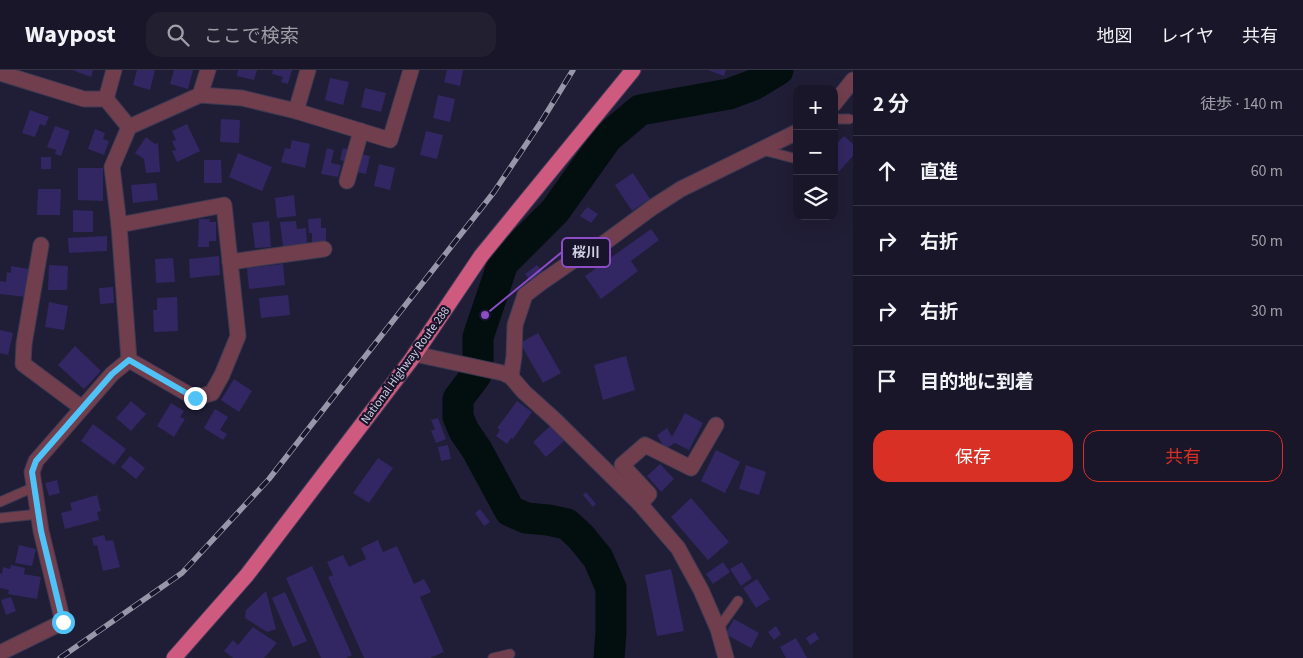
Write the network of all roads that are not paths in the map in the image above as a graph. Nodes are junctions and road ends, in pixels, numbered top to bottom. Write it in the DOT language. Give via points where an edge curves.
graph roads {
  1 [pos="114,70"];
  2 [pos="208,70"];
  3 [pos="308,70"];
  4 [pos="411,70"];
  5 [pos="633,70"];
  6 [pos="4,73"];
  7 [pos="853,80"];
  8 [pos="200,95"];
  9 [pos="106,99"];
  10 [pos="838,99"];
  11 [pos="296,111"];
  12 [pos="838,119"];
  13 [pos="849,119"];
  14 [pos="129,127"];
  15 [pos="360,131"];
  16 [pos="793,134"];
  17 [pos="761,149"];
  18 [pos="793,158"];
  19 [pos="348,181"];
  20 [pos="119,225"];
  21 [pos="41,245"];
  22 [pos="324,249"];
  23 [pos="230,262"];
  24 [pos="415,354"];
  25 [pos="129,360"];
  26 [pos="511,377"];
  27 [pos="82,408"];
  28 [pos="716,425"];
  29 [pos="34,487"];
  30 [pos="0,502"];
  31 [pos="640,504"];
  32 [pos="39,514"];
  33 [pos="0,518"];
  34 [pos="738,601"];
  35 [pos="718,629"];
  36 [pos="0,653"];
  37 [pos="510,654"];
  38 [pos="174,658"];
  39 [pos="493,658"];
  40 [pos="726,658"];
  1 -- 9 [label="street"];
  2 -- 8 [label="street"];
  3 -- 11 [label="street"];
  4 -- 15 [label="street" via="390,140"];
  5 -- 24 [label="highway, National Highway Route 288" via="482,256"];
  6 -- 9 [label="street" via="84,99"];
  7 -- 10 [label="street"];
  8 -- 11 [label="street" via="242,98"];
  8 -- 14 [label="street"];
  9 -- 14 [label="street"];
  11 -- 15 [label="street"];
  12 -- 13 [label="lane"];
  14 -- 20 [label="street" via="112,167"];
  15 -- 19 [label="street"];
  16 -- 17 [label="street"];
  17 -- 18 [label="lane"];
  17 -- 26 [label="street" via="681,189 525,295 515,325"];
  20 -- 23 [label="street" via="224,205"];
  20 -- 25 [label="street"];
  21 -- 27 [label="street" via="23,364"];
  22 -- 23 [label="street"];
  23 -- 25 [label="street" via="238,336 212,393 195,398"];
  24 -- 26 [label="street" via="496,370"];
  24 -- 38 [label="highway, National Highway Route 288" via="247,575"];
  25 -- 27 [label="street"];
  26 -- 31 [label="street"];
  27 -- 29 [label="street" via="36,461 32,472"];
  28 -- 31 [label="street" via="691,468 645,444 622,465 649,494"];
  29 -- 30 [label="lane"];
  29 -- 32 [label="street"];
  31 -- 35 [label="street" via="678,548"];
  32 -- 33 [label="lane"];
  32 -- 36 [label="street" via="63,622"];
  34 -- 35 [label="lane"];
  35 -- 40 [label="street"];
  37 -- 39 [label="lane"];
}
